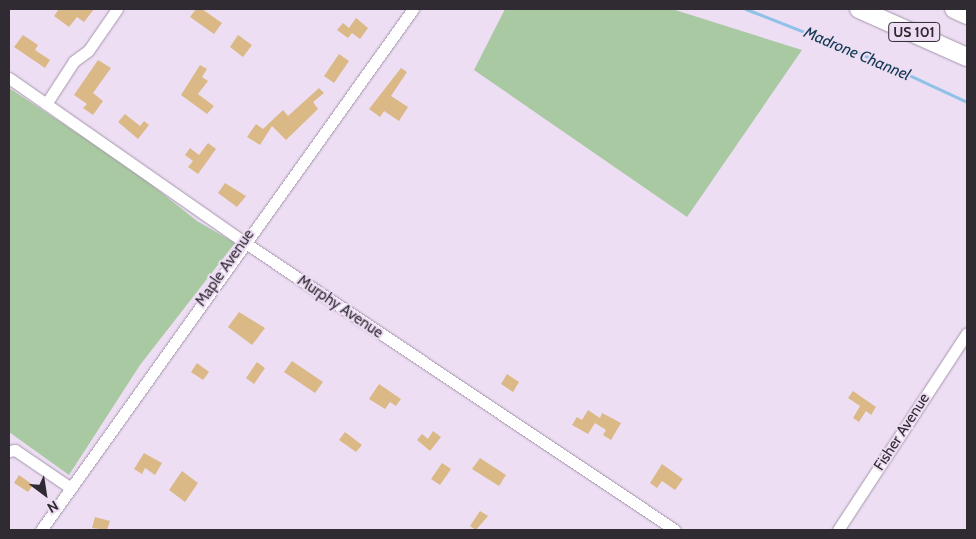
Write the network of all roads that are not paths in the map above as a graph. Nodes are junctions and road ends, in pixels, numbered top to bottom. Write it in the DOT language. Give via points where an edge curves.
graph roads {
  1 [pos="116,9"];
  2 [pos="413,9"];
  3 [pos="859,9"];
  4 [pos="954,9"];
  5 [pos="967,15"];
  6 [pos="967,57"];
  7 [pos="9,78"];
  8 [pos="46,104"];
  9 [pos="244,242"];
  10 [pos="967,334"];
  11 [pos="9,451"];
  12 [pos="70,488"];
  13 [pos="41,530"];
  14 [pos="675,530"];
  15 [pos="838,530"];
  1 -- 8 [label="street" via="88,50 74,61"];
  2 -- 9 [label="street, Maple Avenue"];
  3 -- 6 [label="highway, US 101"];
  4 -- 5 [label="highway, US 101"];
  7 -- 8 [label="street, Murphy Avenue"];
  8 -- 9 [label="street, Murphy Avenue"];
  9 -- 12 [label="street, Maple Avenue"];
  9 -- 14 [label="street, Murphy Avenue"];
  10 -- 15 [label="street, Fisher Avenue"];
  11 -- 12 [label="street" via="15,450"];
  12 -- 13 [label="street, Maple Avenue"];
}
